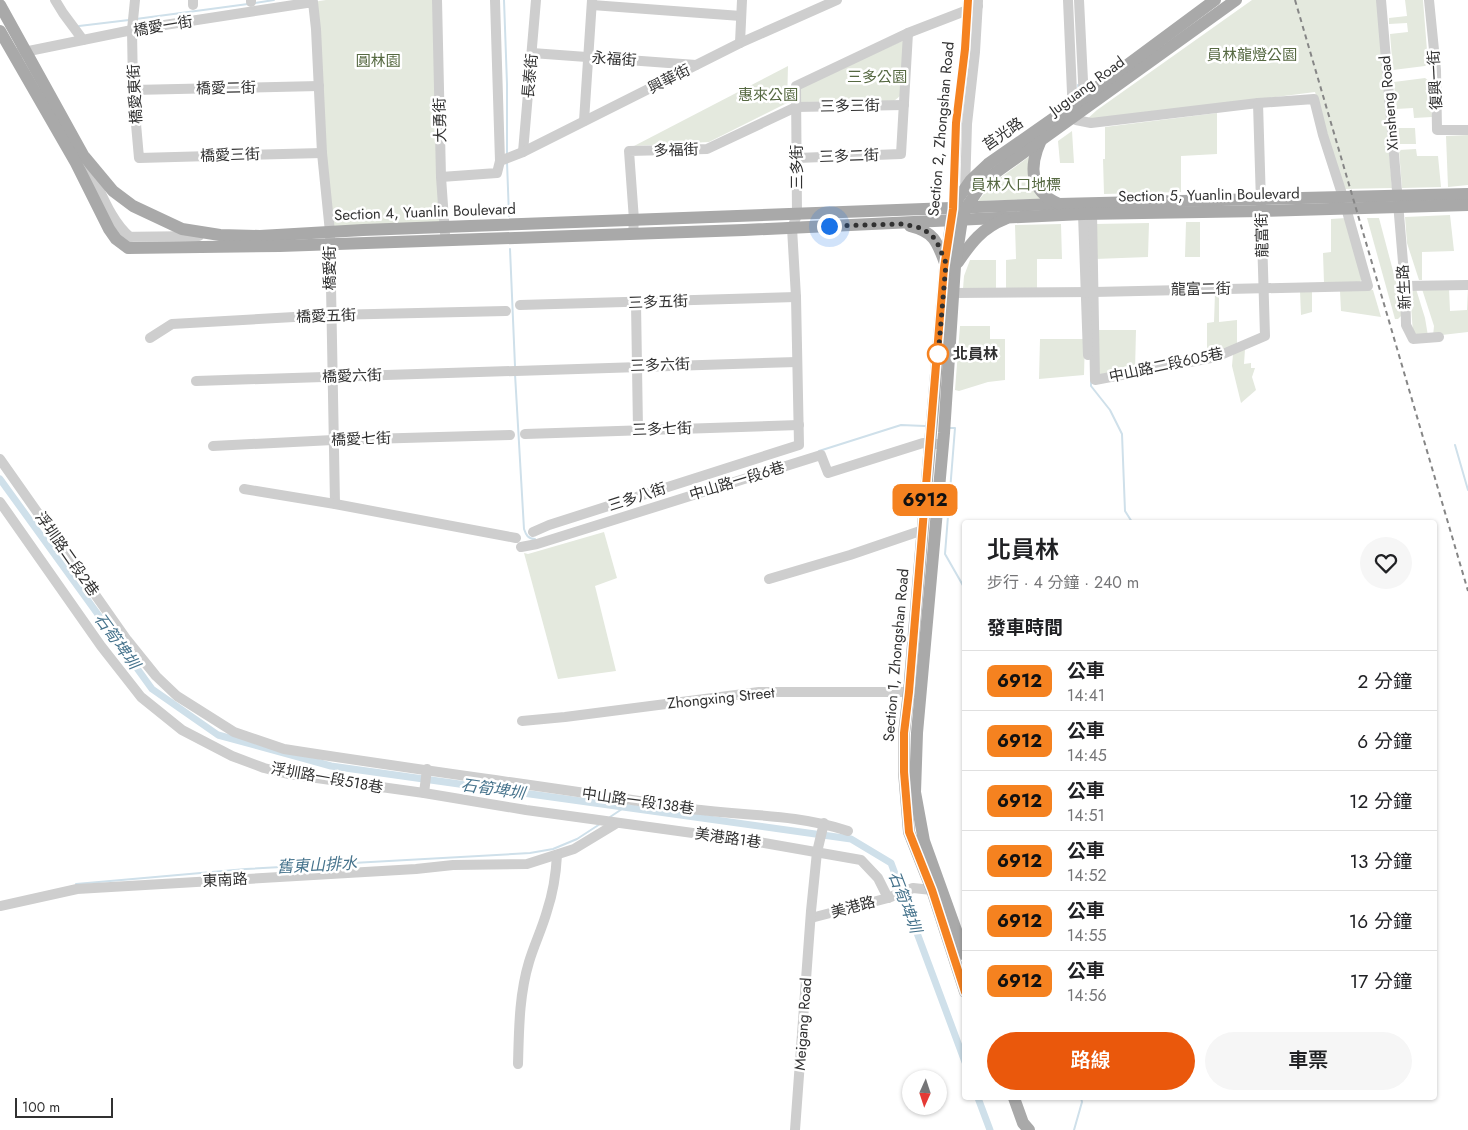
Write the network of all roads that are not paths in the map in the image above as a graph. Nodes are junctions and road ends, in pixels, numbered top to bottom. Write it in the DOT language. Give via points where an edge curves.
graph roads {
  1 [pos="55,0"];
  2 [pos="135,0"];
  3 [pos="437,0"];
  4 [pos="495,0"];
  5 [pos="536,0"];
  6 [pos="742,0"];
  7 [pos="837,0"];
  8 [pos="1068,0"];
  9 [pos="1079,0"];
  10 [pos="1215,0"];
  11 [pos="1236,0"];
  12 [pos="1381,0"];
  13 [pos="1429,0"];
  14 [pos="313,2"];
  15 [pos="592,2"];
  16 [pos="978,3"];
  17 [pos="0,5"];
  18 [pos="967,5"];
  19 [pos="741,16"];
  20 [pos="133,24"];
  21 [pos="0,30"];
  22 [pos="908,33"];
  23 [pos="83,40"];
  24 [pos="740,43"];
  25 [pos="19,53"];
  26 [pos="532,53"];
  27 [pos="588,57"];
  28 [pos="671,63"];
  29 [pos="696,65"];
  30 [pos="675,75"];
  31 [pos="319,86"];
  32 [pos="133,90"];
  33 [pos="1258,103"];
  34 [pos="904,105"];
  35 [pos="1079,106"];
  36 [pos="796,108"];
  37 [pos="584,121"];
  38 [pos="1468,130"];
  39 [pos="1041,138"];
  40 [pos="523,152"];
  41 [pos="322,153"];
  42 [pos="83,155"];
  43 [pos="139,158"];
  44 [pos="798,158"];
  45 [pos="504,159"];
  46 [pos="441,177"];
  47 [pos="965,188"];
  48 [pos="1468,194"];
  49 [pos="1398,202"];
  50 [pos="1345,203"];
  51 [pos="1059,204"];
  52 [pos="1262,205"];
  53 [pos="1468,205"];
  54 [pos="958,214"];
  55 [pos="1087,214"];
  56 [pos="797,215"];
  57 [pos="1021,216"];
  58 [pos="634,220"];
  59 [pos="903,224"];
  60 [pos="445,227"];
  61 [pos="792,228"];
  62 [pos="633,234"];
  63 [pos="220,235"];
  64 [pos="115,237"];
  65 [pos="130,237"];
  66 [pos="330,238"];
  67 [pos="445,240"];
  68 [pos="950,265"];
  69 [pos="1468,285"];
  70 [pos="1405,286"];
  71 [pos="1263,288"];
  72 [pos="953,292"];
  73 [pos="1090,292"];
  74 [pos="796,298"];
  75 [pos="636,303"];
  76 [pos="520,305"];
  77 [pos="506,311"];
  78 [pos="330,315"];
  79 [pos="1265,336"];
  80 [pos="1439,337"];
  81 [pos="150,338"];
  82 [pos="796,362"];
  83 [pos="637,366"];
  84 [pos="508,370"];
  85 [pos="333,377"];
  86 [pos="196,381"];
  87 [pos="939,411"];
  88 [pos="799,426"];
  89 [pos="638,430"];
  90 [pos="525,434"];
  91 [pos="510,435"];
  92 [pos="333,440"];
  93 [pos="939,440"];
  94 [pos="213,446"];
  95 [pos="799,446"];
  96 [pos="0,459"];
  97 [pos="244,489"];
  98 [pos="0,502"];
  99 [pos="335,504"];
  100 [pos="923,530"];
  101 [pos="533,532"];
  102 [pos="768,579"];
  103 [pos="915,692"];
  104 [pos="522,721"];
  105 [pos="427,769"];
  106 [pos="424,794"];
  107 [pos="591,820"];
  108 [pos="613,822"];
  109 [pos="824,823"];
  110 [pos="848,831"];
  111 [pos="817,852"];
  112 [pos="556,855"];
  113 [pos="932,890"];
  114 [pos="891,897"];
  115 [pos="947,902"];
  116 [pos="0,906"];
  117 [pos="811,918"];
  118 [pos="962,947"];
  119 [pos="962,983"];
  120 [pos="518,1064"];
  121 [pos="1005,1100"];
  122 [pos="1015,1100"];
  123 [pos="795,1130"];
  124 [pos="1018,1130"];
  125 [pos="1029,1130"];
  1 -- 23 [label="street"];
  2 -- 20 [label="street, 橋愛東街"];
  3 -- 46 [label="street, 大勇街"];
  4 -- 45 [label="street"];
  5 -- 26 [label="street, 長泰街"];
  6 -- 19 [label="street"];
  7 -- 24 [label="street, 興華街"];
  8 -- 35 [label="street"];
  9 -- 35 [label="street"];
  10 -- 35 [label="main road, Juguang Road"];
  11 -- 35 [label="main road, Juguang Road"];
  12 -- 49 [label="street, Xinsheng Road"];
  13 -- 38 [label="street, 復興一街" via="1436,70 1437,130"];
  14 -- 20 [label="street, 橋愛一街"];
  14 -- 31 [label="street, 橋愛街"];
  15 -- 19 [label="street"];
  15 -- 27 [label="street"];
  16 -- 18 [label="street, 三多街"];
  16 -- 47 [label="street, Section 2, Zhongshan Road"];
  17 -- 25 [label="main road, Section 4, Yuanlin Boulevard"];
  18 -- 22 [label="street, 三多街"];
  18 -- 54 [label="street, Section 2, Zhongshan Road" via="956,123"];
  19 -- 24 [label="street"];
  20 -- 23 [label="street, 橋愛一街"];
  20 -- 32 [label="street, 橋愛東街"];
  21 -- 25 [label="main road, Section 4, Yuanlin Boulevard"];
  22 -- 34 [label="street"];
  22 -- 36 [label="street, 三多街" via="796,86"];
  23 -- 25 [label="street, 橋愛一街"];
  24 -- 29 [label="street, 興華街"];
  25 -- 42 [label="main road, Section 4, Yuanlin Boulevard"];
  25 -- 64 [label="main road, Section 4, Yuanlin Boulevard"];
  26 -- 27 [label="street, 永福街"];
  26 -- 40 [label="street, 長泰街"];
  27 -- 28 [label="street, 永福街"];
  27 -- 37 [label="street"];
  28 -- 29 [label="street, 永福街"];
  28 -- 30 [label="street"];
  29 -- 30 [label="street, 興華街"];
  30 -- 37 [label="street, 興華街"];
  31 -- 32 [label="street, 橋愛二街"];
  31 -- 41 [label="street, 橋愛街"];
  32 -- 43 [label="street, 橋愛東街"];
  33 -- 35 [label="street" via="1091,123 1076,120"];
  33 -- 50 [label="street" via="1314,99"];
  33 -- 52 [label="street, 龍富街"];
  34 -- 36 [label="street, 三多三街"];
  34 -- 44 [label="street, 三多二街" via="901,154"];
  35 -- 39 [label="main road, Juguang Road"];
  35 -- 47 [label="main road, 莒光路" via="988,164"];
  36 -- 44 [label="street, 三多街"];
  36 -- 58 [label="street, 多福街" via="707,149 629,152"];
  37 -- 40 [label="street, 興華街"];
  39 -- 51 [label="main road" via="1033,160 1033,176 1042,193"];
  39 -- 54 [label="main road, Juguang Road" via="984,181"];
  40 -- 45 [label="street, 興華街"];
  41 -- 43 [label="street, 橋愛三街"];
  41 -- 66 [label="street, 橋愛街"];
  42 -- 63 [label="main road, Section 4, Yuanlin Boulevard" via="113,190 133,206 182,229"];
  42 -- 65 [label="street" via="112,215"];
  44 -- 56 [label="street, 三多街"];
  45 -- 46 [label="street, 興華街" via="497,173"];
  46 -- 60 [label="street, 大勇街"];
  47 -- 54 [label="main road, 莒光路"];
  48 -- 49 [label="main road, Section 5, Yuanlin Boulevard"];
  49 -- 50 [label="main road, Section 5, Yuanlin Boulevard"];
  49 -- 53 [label="main road, Section 5, Yuanlin Boulevard"];
  49 -- 70 [label="street, 新生路"];
  50 -- 52 [label="main road, Section 5, Yuanlin Boulevard"];
  50 -- 71 [label="street, 龍富二街" via="1368,286"];
  51 -- 52 [label="main road, Section 5, Yuanlin Boulevard"];
  51 -- 54 [label="main road, Section 5, Yuanlin Boulevard"];
  52 -- 55 [label="main road, Section 5, Yuanlin Boulevard"];
  52 -- 71 [label="street, 龍富街"];
  54 -- 56 [label="main road, Section 4, Yuanlin Boulevard"];
  54 -- 57 [label="main road, Section 5, Yuanlin Boulevard"];
  54 -- 59 [label="main road, Section 4, Yuanlin Boulevard"];
  54 -- 68 [label="main road, Section 2, Zhongshan Road"];
  55 -- 57 [label="main road, Section 5, Yuanlin Boulevard"];
  55 -- 73 [label="street"];
  56 -- 58 [label="main road, Section 4, Yuanlin Boulevard"];
  56 -- 61 [label="street, 三多街"];
  57 -- 68 [label="main road" via="1000,221 982,231"];
  58 -- 60 [label="main road, Section 4, Yuanlin Boulevard"];
  58 -- 62 [label="street, 多福街"];
  59 -- 61 [label="main road, Section 4, Yuanlin Boulevard"];
  59 -- 68 [label="main road" via="921,228 930,234"];
  60 -- 66 [label="main road, Section 4, Yuanlin Boulevard"];
  60 -- 67 [label="street, 大勇街"];
  61 -- 62 [label="main road, Section 4, Yuanlin Boulevard"];
  61 -- 74 [label="street, 三多街"];
  62 -- 67 [label="main road, Section 4, Yuanlin Boulevard"];
  63 -- 65 [label="street"];
  63 -- 66 [label="main road, Section 4, Yuanlin Boulevard"];
  64 -- 65 [label="street"];
  64 -- 66 [label="main road, Section 4, Yuanlin Boulevard" via="128,248"];
  66 -- 67 [label="main road, Section 4, Yuanlin Boulevard"];
  66 -- 78 [label="street, 橋愛街"];
  68 -- 72 [label="main road, Section 2, Zhongshan Road"];
  68 -- 87 [label="main road, Section 2, Zhongshan Road"];
  69 -- 70 [label="street"];
  70 -- 80 [label="street, 新生路" via="1406,325 1413,340"];
  71 -- 73 [label="street, 龍富二街"];
  71 -- 79 [label="street, 龍富街"];
  72 -- 73 [label="street, 龍富二街"];
  72 -- 87 [label="main road, Section 2, Zhongshan Road"];
  73 -- 79 [label="street, 中山路二段605巷" via="1092,380 1216,357"];
  74 -- 75 [label="street, 三多五街"];
  74 -- 82 [label="street, 三多街"];
  75 -- 76 [label="street, 三多五街"];
  75 -- 83 [label="street"];
  77 -- 78 [label="street, 橋愛五街"];
  78 -- 81 [label="street, 橋愛五街" via="172,324"];
  78 -- 85 [label="street, 橋愛街"];
  82 -- 83 [label="street, 三多六街"];
  82 -- 88 [label="street, 三多街"];
  83 -- 84 [label="street, 三多六街"];
  83 -- 89 [label="street"];
  84 -- 85 [label="street, 橋愛六街"];
  85 -- 86 [label="street, 橋愛六街"];
  85 -- 92 [label="street, 橋愛街"];
  87 -- 93 [label="main road"];
  88 -- 89 [label="street, 三多七街"];
  88 -- 95 [label="street, 三多街"];
  89 -- 90 [label="street, 三多七街"];
  91 -- 92 [label="street, 橋愛七街"];
  92 -- 94 [label="street, 橋愛七街"];
  92 -- 99 [label="street, 橋愛街"];
  93 -- 99 [label="street, 中山路一段6巷" via="828,473 821,455 537,544 519,543"];
  93 -- 100 [label="main road, Section 1, Zhongshan Road"];
  93 -- 103 [label="main road, Section 1, Zhongshan Road"];
  95 -- 101 [label="street, 三多八街"];
  96 -- 105 [label="street, 浮圳路二段2巷" via="127,640 177,696 234,732 284,749"];
  97 -- 99 [label="street"];
  98 -- 106 [label="street, 浮圳路一段518巷" via="122,674 141,697 182,730 232,756 264,768"];
  100 -- 102 [label="street"];
  100 -- 103 [label="main road, Section 1, Zhongshan Road"];
  103 -- 104 [label="street, Zhongxing Street" via="759,692"];
  103 -- 113 [label="main road, Section 1, Zhongshan Road" via="904,733 909,832"];
  103 -- 115 [label="main road, Section 1, Zhongshan Road" via="915,792 924,841"];
  105 -- 106 [label="street"];
  105 -- 109 [label="street, 中山路一段138巷" via="686,808"];
  106 -- 107 [label="street, 浮圳路一段518巷"];
  107 -- 108 [label="street, 美港路1巷"];
  108 -- 111 [label="street, 美港路1巷"];
  108 -- 112 [label="street" via="574,850"];
  109 -- 110 [label="street, 中山路一段138巷"];
  109 -- 111 [label="street, Meigang Road"];
  111 -- 114 [label="street, 美港路1巷" via="861,860"];
  111 -- 117 [label="street, Meigang Road"];
  112 -- 116 [label="street, 東南路" via="527,864 453,865 77,889"];
  112 -- 120 [label="street" via="549,904 522,990"];
  113 -- 114 [label="street, 美港路" via="913,888"];
  113 -- 115 [label="street"];
  113 -- 119 [label="main road, Section 1, Zhongshan Road"];
  114 -- 117 [label="street, 美港路"];
  115 -- 118 [label="main road, Section 1, Zhongshan Road"];
  117 -- 123 [label="street, Meigang Road"];
  121 -- 124 [label="main road"];
  122 -- 125 [label="main road"];
}
